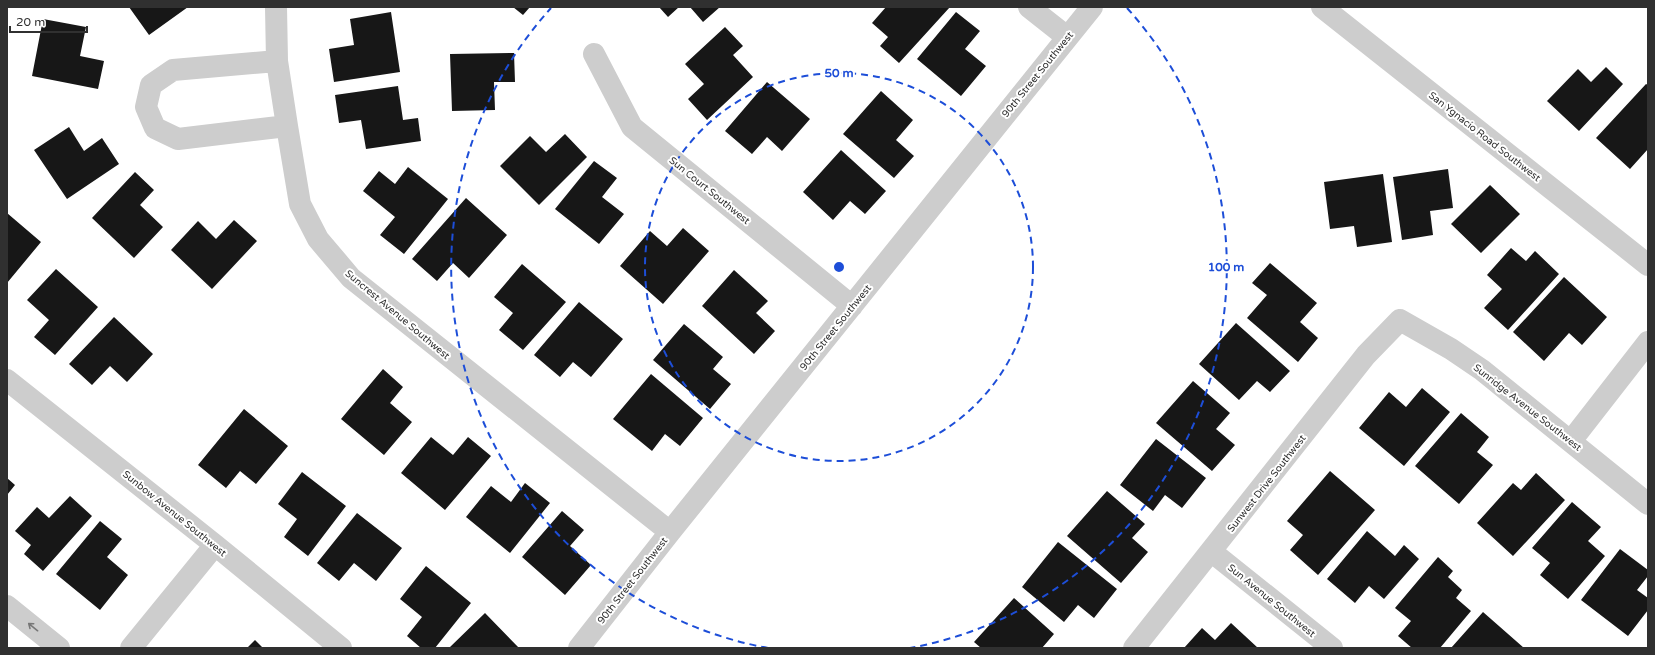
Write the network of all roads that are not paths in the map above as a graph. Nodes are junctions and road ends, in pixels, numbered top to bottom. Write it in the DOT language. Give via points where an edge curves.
graph roads {
  1 [pos="276,7"];
  2 [pos="1029,7"];
  3 [pos="1092,7"];
  4 [pos="1322,7"];
  5 [pos="1067,37"];
  6 [pos="594,54"];
  7 [pos="277,60"];
  8 [pos="286,126"];
  9 [pos="1648,266"];
  10 [pos="852,306"];
  11 [pos="1400,320"];
  12 [pos="1648,342"];
  13 [pos="7,380"];
  14 [pos="1571,441"];
  15 [pos="1648,504"];
  16 [pos="670,532"];
  17 [pos="215,545"];
  18 [pos="1212,552"];
  19 [pos="7,606"];
  20 [pos="59,648"];
  21 [pos="131,648"];
  22 [pos="342,648"];
  23 [pos="579,648"];
  24 [pos="1134,648"];
  25 [pos="1332,648"];
  1 -- 7 [label="street, Suncrest Avenue Southwest"];
  2 -- 5 [label="street"];
  3 -- 5 [label="street, 90th Street Southwest"];
  4 -- 9 [label="street, San Ygnacio Road Southwest"];
  5 -- 10 [label="street, 90th Street Southwest"];
  6 -- 10 [label="street, Sun Court Southwest" via="632,127"];
  7 -- 8 [label="street, Suncrest Avenue Southwest"];
  7 -- 8 [label="street" via="173,70 151,85 146,106 155,128 178,139"];
  8 -- 16 [label="street, Suncrest Avenue Southwest" via="300,204 318,239 351,278"];
  10 -- 16 [label="street, 90th Street Southwest"];
  11 -- 14 [label="street, Sunridge Avenue Southwest" via="1482,370"];
  11 -- 18 [label="street, Sunwest Drive Southwest" via="1366,356"];
  12 -- 14 [label="street"];
  13 -- 17 [label="street, Sunbow Avenue Southwest"];
  14 -- 15 [label="street, Sunridge Avenue Southwest"];
  16 -- 23 [label="street, 90th Street Southwest"];
  17 -- 21 [label="street"];
  17 -- 22 [label="street, Sunbow Avenue Southwest"];
  18 -- 24 [label="street, Sunwest Drive Southwest"];
  18 -- 25 [label="street, Sun Avenue Southwest"];
  20 -- 19 [label="street, one-way"];
}
